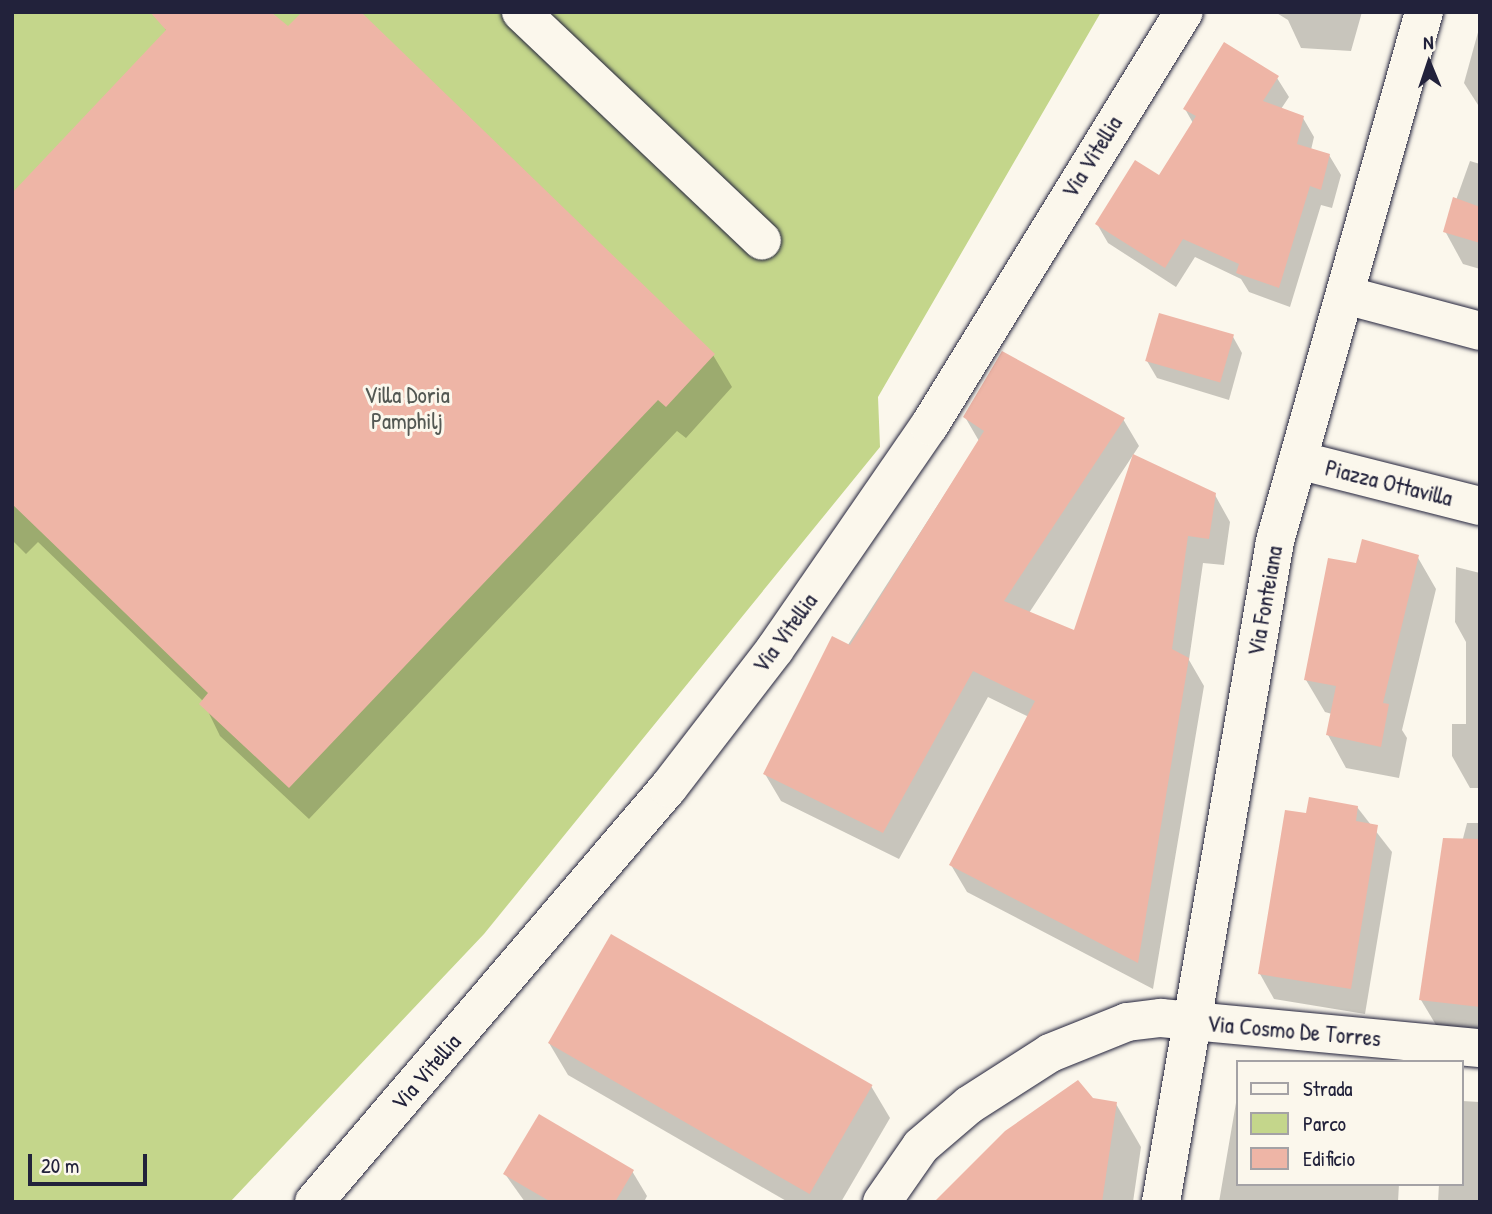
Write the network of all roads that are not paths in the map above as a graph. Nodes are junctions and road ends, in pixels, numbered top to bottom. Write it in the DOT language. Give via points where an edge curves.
graph roads {
  1 [pos="522,12"];
  2 [pos="1184,12"];
  3 [pos="1424,12"];
  4 [pos="762,241"];
  5 [pos="1345,295"];
  6 [pos="1480,331"];
  7 [pos="1298,460"];
  8 [pos="1480,506"];
  9 [pos="1192,1021"];
  10 [pos="1480,1048"];
  11 [pos="314,1202"];
  12 [pos="881,1202"];
  13 [pos="1161,1202"];
  1 -- 4 [label="street"];
  2 -- 11 [label="street, Via Vitellia" via="929,426 775,649 668,788"];
  3 -- 5 [label="street, Via Fonteiana"];
  5 -- 6 [label="street"];
  5 -- 7 [label="street, Via Fonteiana"];
  7 -- 8 [label="street, Piazza Ottavilla"];
  7 -- 9 [label="street, Via Fonteiana" via="1275,541"];
  9 -- 10 [label="street, Via Cosmo De Torres"];
  9 -- 12 [label="street, Via Cosmo De Torres" via="1127,1022 1035,1061 931,1137"];
  9 -- 13 [label="street, Via Fonteiana"];
}
